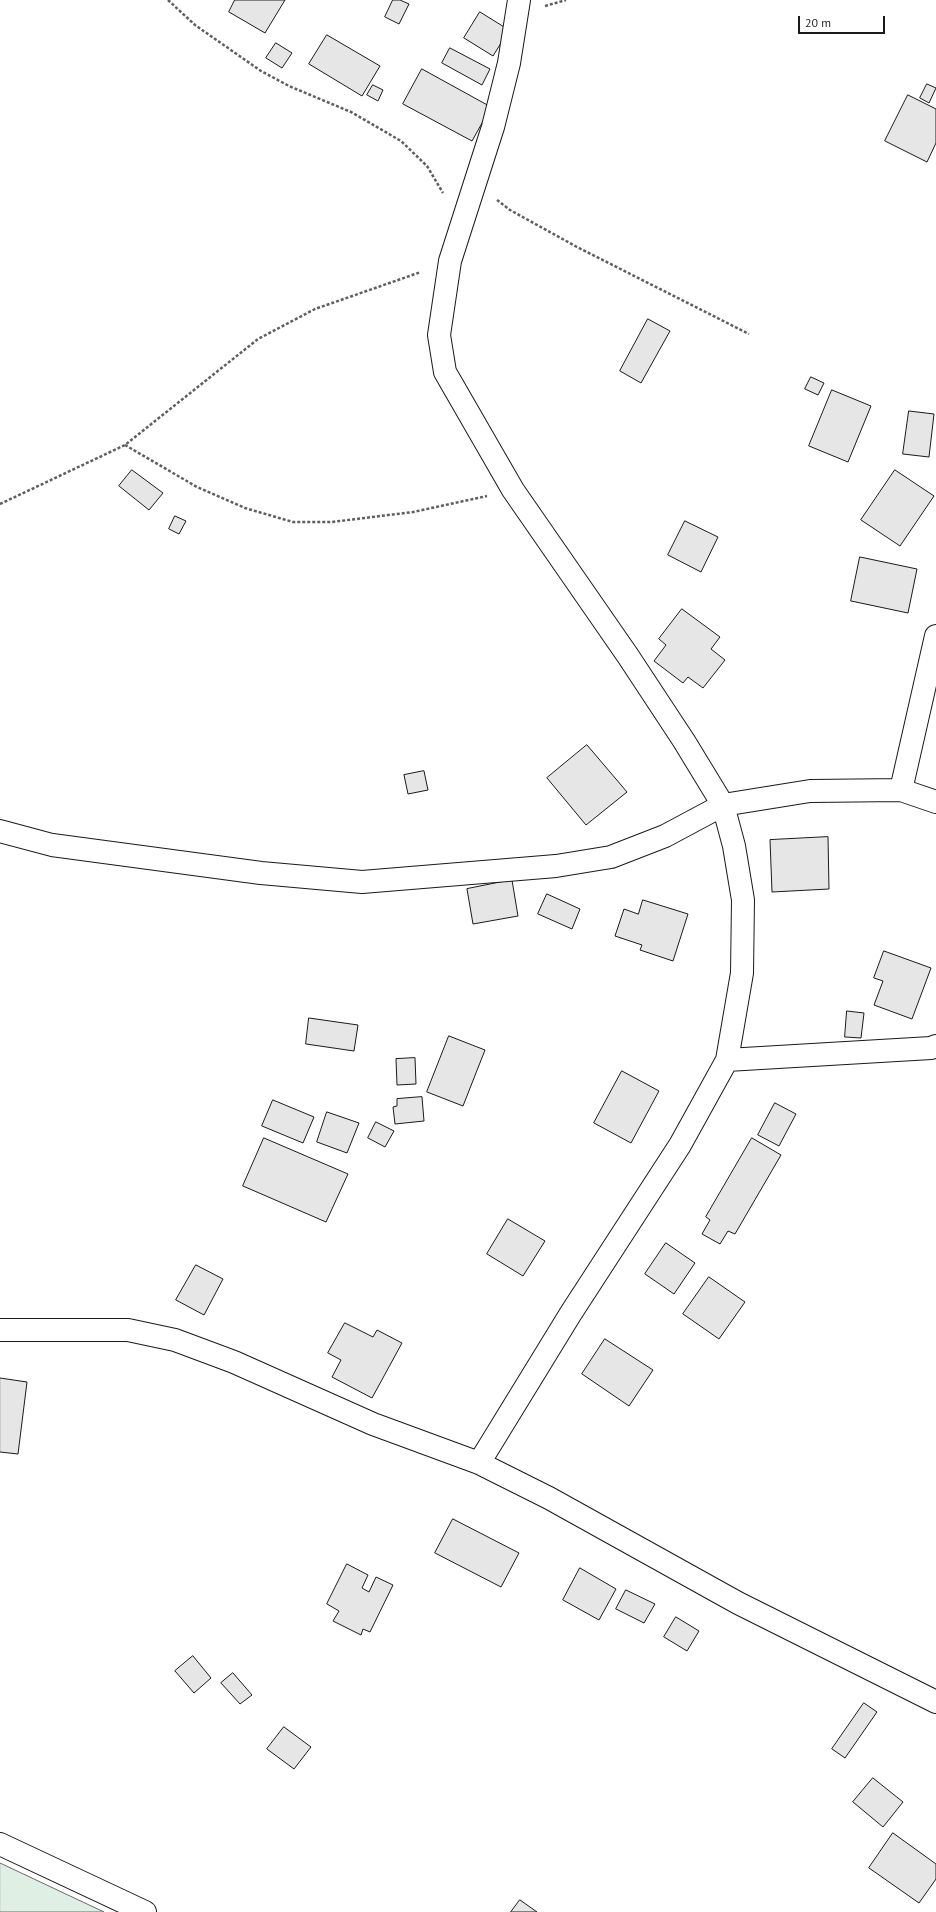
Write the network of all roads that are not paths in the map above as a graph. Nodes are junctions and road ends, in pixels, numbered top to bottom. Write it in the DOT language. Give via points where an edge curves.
graph roads {
  1 [pos="519,0"];
  2 [pos="936,636"];
  3 [pos="901,790"];
  4 [pos="936,802"];
  5 [pos="723,805"];
  6 [pos="0,831"];
  7 [pos="936,1046"];
  8 [pos="726,1060"];
  9 [pos="0,1330"];
  10 [pos="479,1463"];
  11 [pos="936,1702"];
  12 [pos="0,1844"];
  13 [pos="145,1912"];
  1 -- 5 [label="street" via="509,63 493,127 450,261 439,335 445,372 513,490 628,656"];
  2 -- 3 [label="street"];
  3 -- 4 [label="street"];
  3 -- 5 [label="street" via="810,791"];
  5 -- 6 [label="street" via="665,836 611,857 556,866 362,882 261,873 52,845"];
  5 -- 8 [label="street" via="744,900 742,973"];
  7 -- 8 [label="street"];
  8 -- 10 [label="street" via="680,1145 571,1313"];
  9 -- 10 [label="street" via="128,1330 174,1340 234,1362 372,1424"];
  10 -- 11 [label="street" via="550,1498 738,1603"];
  12 -- 13 [label="street"];
}
